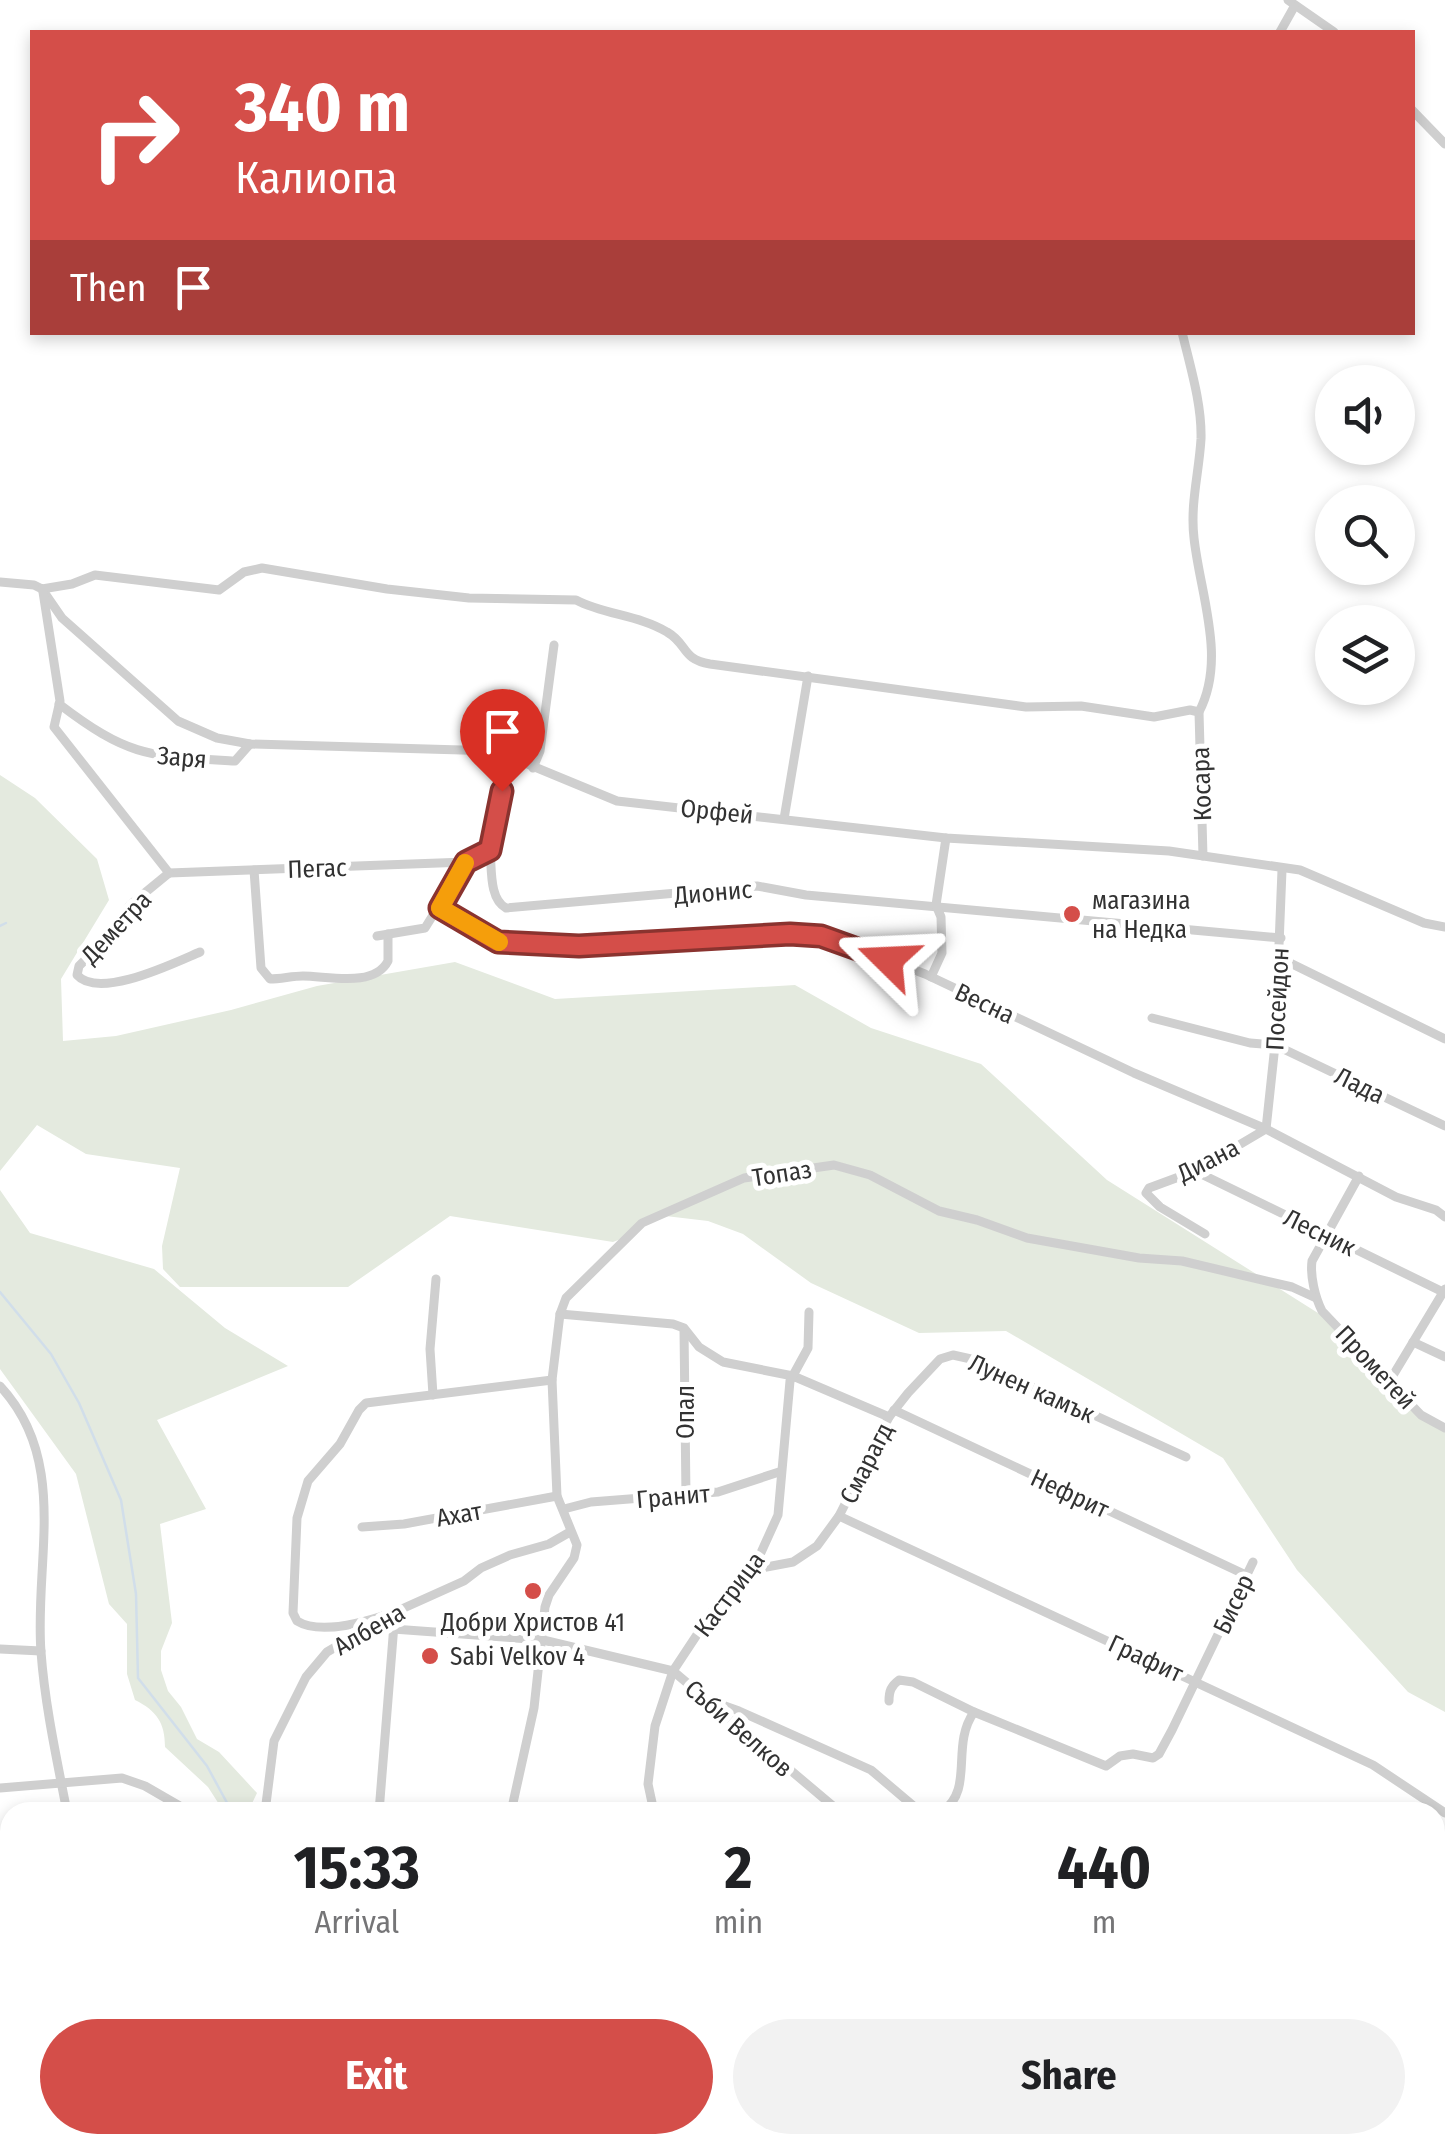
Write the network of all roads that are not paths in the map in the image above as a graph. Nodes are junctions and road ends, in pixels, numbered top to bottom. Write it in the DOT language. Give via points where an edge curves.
graph roads {
  1 [pos="1291,3"];
  2 [pos="1281,30"];
  3 [pos="1331,30"];
  4 [pos="1415,113"];
  5 [pos="1445,144"];
  6 [pos="1183,335"];
  7 [pos="0,582"];
  8 [pos="42,589"];
  9 [pos="554,645"];
  10 [pos="808,676"];
  11 [pos="59,704"];
  12 [pos="1199,712"];
  13 [pos="250,744"];
  14 [pos="511,758"];
  15 [pos="533,768"];
  16 [pos="784,819"];
  17 [pos="946,838"];
  18 [pos="490,850"];
  19 [pos="1203,856"];
  20 [pos="466,862"];
  21 [pos="254,870"];
  22 [pos="1282,870"];
  23 [pos="168,873"];
  24 [pos="936,905"];
  25 [pos="440,908"];
  26 [pos="1445,927"];
  27 [pos="1281,938"];
  28 [pos="200,952"];
  29 [pos="1280,958"];
  30 [pos="931,978"];
  31 [pos="1152,1018"];
  32 [pos="1445,1039"];
  33 [pos="1275,1044"];
  34 [pos="1445,1126"];
  35 [pos="1266,1129"];
  36 [pos="1195,1171"];
  37 [pos="1359,1176"];
  38 [pos="1445,1217"];
  39 [pos="1205,1234"];
  40 [pos="1328,1236"];
  41 [pos="436,1278"];
  42 [pos="1444,1292"];
  43 [pos="1316,1298"];
  44 [pos="809,1312"];
  45 [pos="560,1314"];
  46 [pos="684,1328"];
  47 [pos="1413,1342"];
  48 [pos="1445,1357"];
  49 [pos="793,1376"];
  50 [pos="552,1380"];
  51 [pos="1389,1382"];
  52 [pos="0,1386"];
  53 [pos="433,1394"];
  54 [pos="891,1414"];
  55 [pos="1445,1428"];
  56 [pos="1186,1457"];
  57 [pos="780,1472"];
  58 [pos="557,1496"];
  59 [pos="686,1496"];
  60 [pos="564,1509"];
  61 [pos="839,1516"];
  62 [pos="362,1527"];
  63 [pos="570,1532"];
  64 [pos="1253,1562"];
  65 [pos="745,1571"];
  66 [pos="1246,1575"];
  67 [pos="395,1612"];
  68 [pos="393,1629"];
  69 [pos="544,1640"];
  70 [pos="0,1649"];
  71 [pos="40,1651"];
  72 [pos="673,1670"];
  73 [pos="1197,1682"];
  74 [pos="703,1699"];
  75 [pos="889,1702"];
  76 [pos="974,1712"];
  77 [pos="61,1780"];
  78 [pos="0,1788"];
  79 [pos="64,1802"];
  80 [pos="173,1802"];
  81 [pos="267,1802"];
  82 [pos="380,1802"];
  83 [pos="513,1802"];
  84 [pos="652,1802"];
  85 [pos="828,1802"];
  86 [pos="910,1802"];
  87 [pos="954,1802"];
  88 [pos="1429,1802"];
  1 -- 2 [label="street"];
  1 -- 3 [label="street"];
  4 -- 5 [label="street"];
  6 -- 12 [label="street, Косара" via="1201,437 1193,537 1210,636 1209,693"];
  7 -- 8 [label="street"];
  8 -- 10 [label="street" via="95,574 219,590 262,568 469,598 576,600 667,632 695,662"];
  8 -- 11 [label="street"];
  8 -- 13 [label="street, Орфей" via="62,618 178,720"];
  9 -- 15 [label="street"];
  10 -- 12 [label="street" via="1026,707 1081,706 1154,717"];
  10 -- 16 [label="street"];
  11 -- 13 [label="street, Заря" via="96,732 152,756 235,762"];
  11 -- 23 [label="street" via="54,727"];
  12 -- 19 [label="street, Косара"];
  13 -- 14 [label="street, Орфей" via="496,751"];
  14 -- 15 [label="street, Орфей"];
  14 -- 18 [label="street"];
  15 -- 16 [label="street, Орфей" via="617,800"];
  16 -- 17 [label="street, Орфей"];
  17 -- 19 [label="street, Орфей"];
  17 -- 24 [label="street"];
  18 -- 20 [label="street"];
  18 -- 24 [label="street, Дионис" via="495,898 506,908 757,886"];
  19 -- 22 [label="street, Орфей"];
  20 -- 21 [label="street, Пегас"];
  20 -- 25 [label="street"];
  21 -- 23 [label="street, Пегас"];
  21 -- 25 [label="street" via="261,968 276,979 332,981 377,973 388,960 383,935 425,928"];
  22 -- 26 [label="street, Орфей" via="1300,870"];
  22 -- 27 [label="street, Посейдон"];
  23 -- 28 [label="street, Деметра" via="130,906 77,975 104,984"];
  24 -- 27 [label="street, Дионис"];
  24 -- 30 [label="street" via="942,953"];
  25 -- 30 [label="street, Весна" via="498,942 579,946 821,936"];
  27 -- 29 [label="street, Посейдон"];
  29 -- 32 [label="street"];
  29 -- 33 [label="street, Посейдон"];
  30 -- 35 [label="street, Весна"];
  31 -- 33 [label="street, Лада"];
  33 -- 34 [label="street, Лада"];
  33 -- 35 [label="street, Посейдон"];
  35 -- 36 [label="street, Диана"];
  35 -- 37 [label="street, Весна"];
  36 -- 39 [label="street, Диана" via="1146,1193"];
  36 -- 40 [label="street, Лесник"];
  37 -- 38 [label="street, Весна"];
  37 -- 40 [label="street"];
  40 -- 42 [label="street, Лесник"];
  40 -- 43 [label="street" via="1312,1261"];
  41 -- 53 [label="street"];
  42 -- 47 [label="street"];
  43 -- 45 [label="street, Топаз" via="1182,1260 1027,1238 940,1211 870,1175 834,1165 744,1178 642,1223 576,1286"];
  43 -- 51 [label="street, Прометей"];
  44 -- 49 [label="street, Кастрица" via="808,1348"];
  45 -- 46 [label="street"];
  45 -- 50 [label="street, Топаз"];
  46 -- 49 [label="street, Нефрит" via="723,1362"];
  46 -- 59 [label="street, Опал"];
  47 -- 48 [label="street"];
  47 -- 51 [label="street"];
  49 -- 54 [label="street, Нефрит"];
  49 -- 57 [label="street, Кастрица"];
  50 -- 53 [label="street"];
  50 -- 58 [label="street, Топаз"];
  51 -- 55 [label="street, Прометей"];
  52 -- 71 [label="street" via="24,1416 42,1472"];
  53 -- 67 [label="street" via="359,1410 308,1481 297,1518 297,1620 309,1626 358,1624"];
  54 -- 56 [label="street, Лунен камък" via="940,1359 953,1354"];
  54 -- 61 [label="street, Смарагд"];
  54 -- 66 [label="street, Нефрит"];
  57 -- 59 [label="street, Гранит"];
  57 -- 65 [label="street, Кастрица" via="774,1526"];
  58 -- 60 [label="street, Топаз"];
  58 -- 62 [label="street, Ахат"];
  59 -- 60 [label="street, Гранит"];
  60 -- 63 [label="street, Топаз"];
  61 -- 65 [label="street, Смарагд" via="817,1546 792,1562"];
  61 -- 73 [label="street, Графит"];
  63 -- 67 [label="street, Албена"];
  63 -- 69 [label="street" via="574,1558 549,1595"];
  64 -- 66 [label="street, Бисер"];
  65 -- 72 [label="street, Кастрица"];
  66 -- 73 [label="street, Бисер"];
  67 -- 68 [label="street"];
  67 -- 81 [label="street, Албена" via="327,1652 306,1677 274,1741"];
  68 -- 69 [label="street, Съби Велков"];
  68 -- 82 [label="street"];
  69 -- 72 [label="street, Съби Велков"];
  69 -- 83 [label="street"];
  70 -- 71 [label="street"];
  71 -- 77 [label="street"];
  72 -- 74 [label="street, Съби Велков"];
  72 -- 84 [label="street, Кастрица" via="656,1726"];
  73 -- 76 [label="street, Бисер" via="1159,1754 1120,1756 1106,1766"];
  73 -- 88 [label="street, Графит" via="1373,1764"];
  74 -- 85 [label="street, Съби Велков"];
  74 -- 86 [label="street" via="871,1770"];
  75 -- 76 [label="street" via="900,1680"];
  76 -- 87 [label="street" via="964,1728"];
  77 -- 78 [label="street"];
  77 -- 79 [label="street"];
  77 -- 80 [label="street" via="122,1778"];
}
